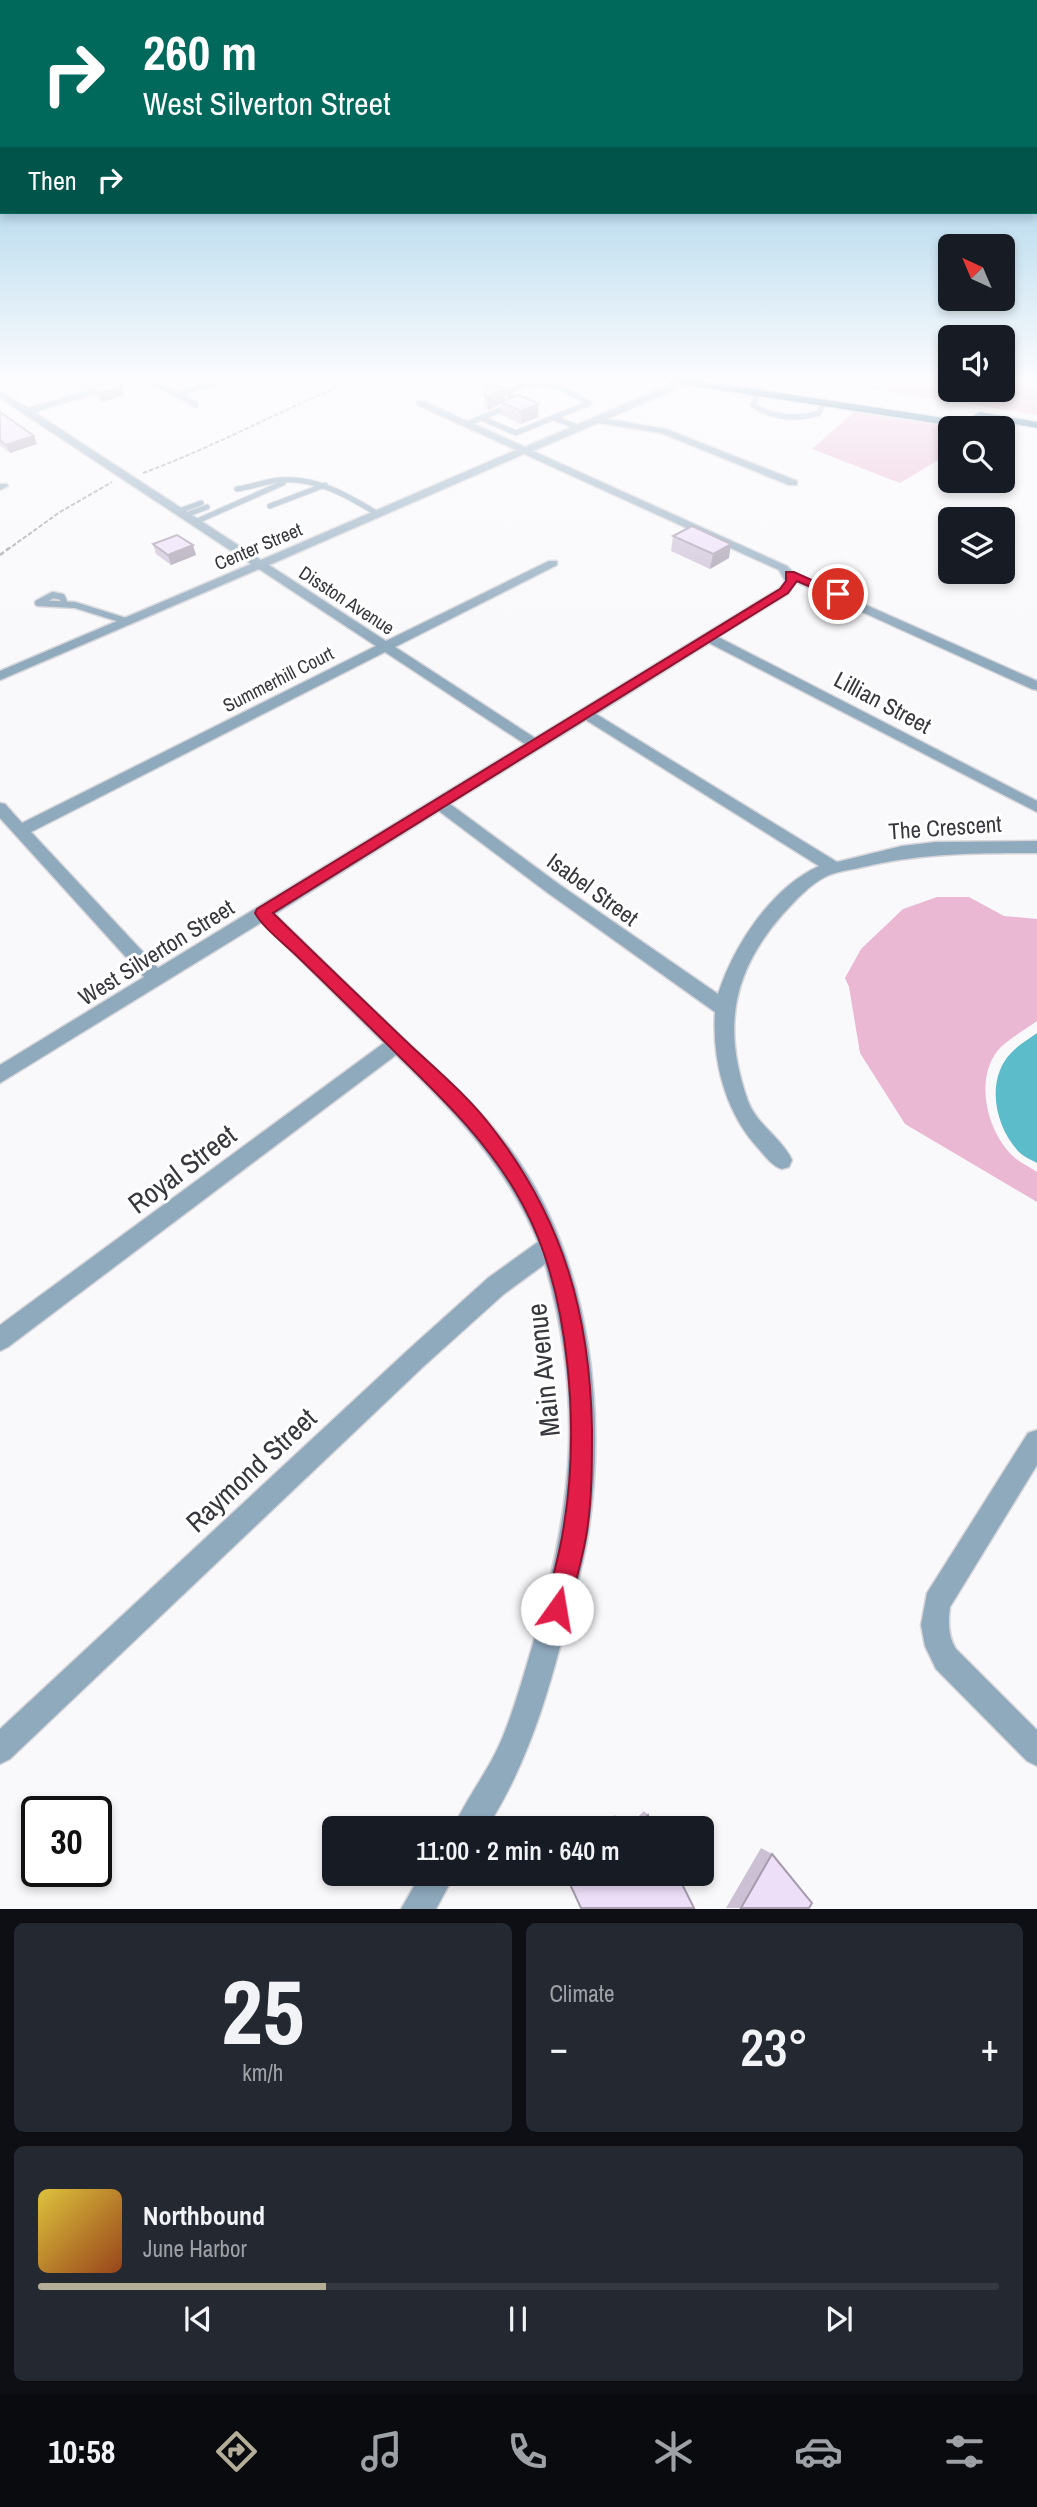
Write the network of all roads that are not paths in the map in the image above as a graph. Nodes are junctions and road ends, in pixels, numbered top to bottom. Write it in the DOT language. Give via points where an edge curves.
graph roads {
  1 [pos="112,467"];
  2 [pos="489,467"];
  3 [pos="562,467"];
  4 [pos="754,467"];
  5 [pos="293,479"];
  6 [pos="793,483"];
  7 [pos="325,485"];
  8 [pos="240,491"];
  9 [pos="201,503"];
  10 [pos="270,506"];
  11 [pos="207,507"];
  12 [pos="378,514"];
  13 [pos="187,516"];
  14 [pos="554,563"];
  15 [pos="260,564"];
  16 [pos="790,575"];
  17 [pos="65,604"];
  18 [pos="126,621"];
  19 [pos="708,637"];
  20 [pos="387,646"];
  21 [pos="0,676"];
  22 [pos="1037,686"];
  23 [pos="585,713"];
  24 [pos="534,744"];
  25 [pos="438,803"];
  26 [pos="1037,807"];
  27 [pos="0,808"];
  28 [pos="21,830"];
  29 [pos="1037,847"];
  30 [pos="834,868"];
  31 [pos="263,913"];
  32 [pos="158,979"];
  33 [pos="724,1009"];
  34 [pos="397,1044"];
  35 [pos="0,1075"];
  36 [pos="782,1160"];
  37 [pos="551,1246"];
  38 [pos="0,1339"];
  39 [pos="1037,1442"];
  40 [pos="0,1749"];
  41 [pos="1037,1751"];
  42 [pos="476,1816"];
  43 [pos="431,1886"];
  44 [pos="417,1909"];
  1 -- 13 [label="street, Disston Avenue"];
  2 -- 12 [label="street, Center Street"];
  3 -- 16 [label="street"];
  4 -- 6 [label="street"];
  5 -- 7 [label="lane"];
  5 -- 8 [label="lane"];
  5 -- 13 [label="lane"];
  7 -- 10 [label="lane"];
  7 -- 12 [label="lane"];
  9 -- 13 [label="lane"];
  11 -- 13 [label="lane"];
  12 -- 15 [label="street, Center Street"];
  13 -- 15 [label="street, Disston Avenue"];
  14 -- 20 [label="street, Summerhill Court"];
  15 -- 18 [label="street, Center Street"];
  15 -- 20 [label="street, Disston Avenue"];
  16 -- 19 [label="street, West Silverton Street" via="784,591"];
  16 -- 22 [label="street"];
  17 -- 18 [label="lane"];
  18 -- 21 [label="street, Center Street"];
  19 -- 23 [label="street, West Silverton Street"];
  19 -- 26 [label="street, Lillian Street"];
  20 -- 24 [label="street, Disston Avenue"];
  20 -- 28 [label="street, Summerhill Court"];
  23 -- 24 [label="street, West Silverton Street"];
  23 -- 30 [label="street"];
  24 -- 25 [label="street, West Silverton Street"];
  25 -- 31 [label="street, West Silverton Street"];
  25 -- 33 [label="street, Isabel Street"];
  27 -- 28 [label="street"];
  28 -- 32 [label="street"];
  29 -- 30 [label="street, The Crescent" via="936,848"];
  30 -- 33 [label="street, The Crescent" via="811,877 750,943 734,970"];
  31 -- 32 [label="street, West Silverton Street"];
  31 -- 34 [label="street, Main Avenue"];
  32 -- 35 [label="street, West Silverton Street"];
  33 -- 36 [label="street, The Crescent" via="724,1039 738,1101 747,1120"];
  34 -- 37 [label="street, Main Avenue" via="486,1133 530,1198"];
  34 -- 38 [label="street, Royal Street"];
  37 -- 40 [label="street, Raymond Street" via="496,1286 416,1358"];
  37 -- 42 [label="street, Main Avenue" via="574,1333 580,1395 581,1478 575,1532 522,1726 498,1781"];
  39 -- 41 [label="street" via="937,1603 935,1626 937,1647 946,1659"];
  43 -- 44 [label="street"];
}
